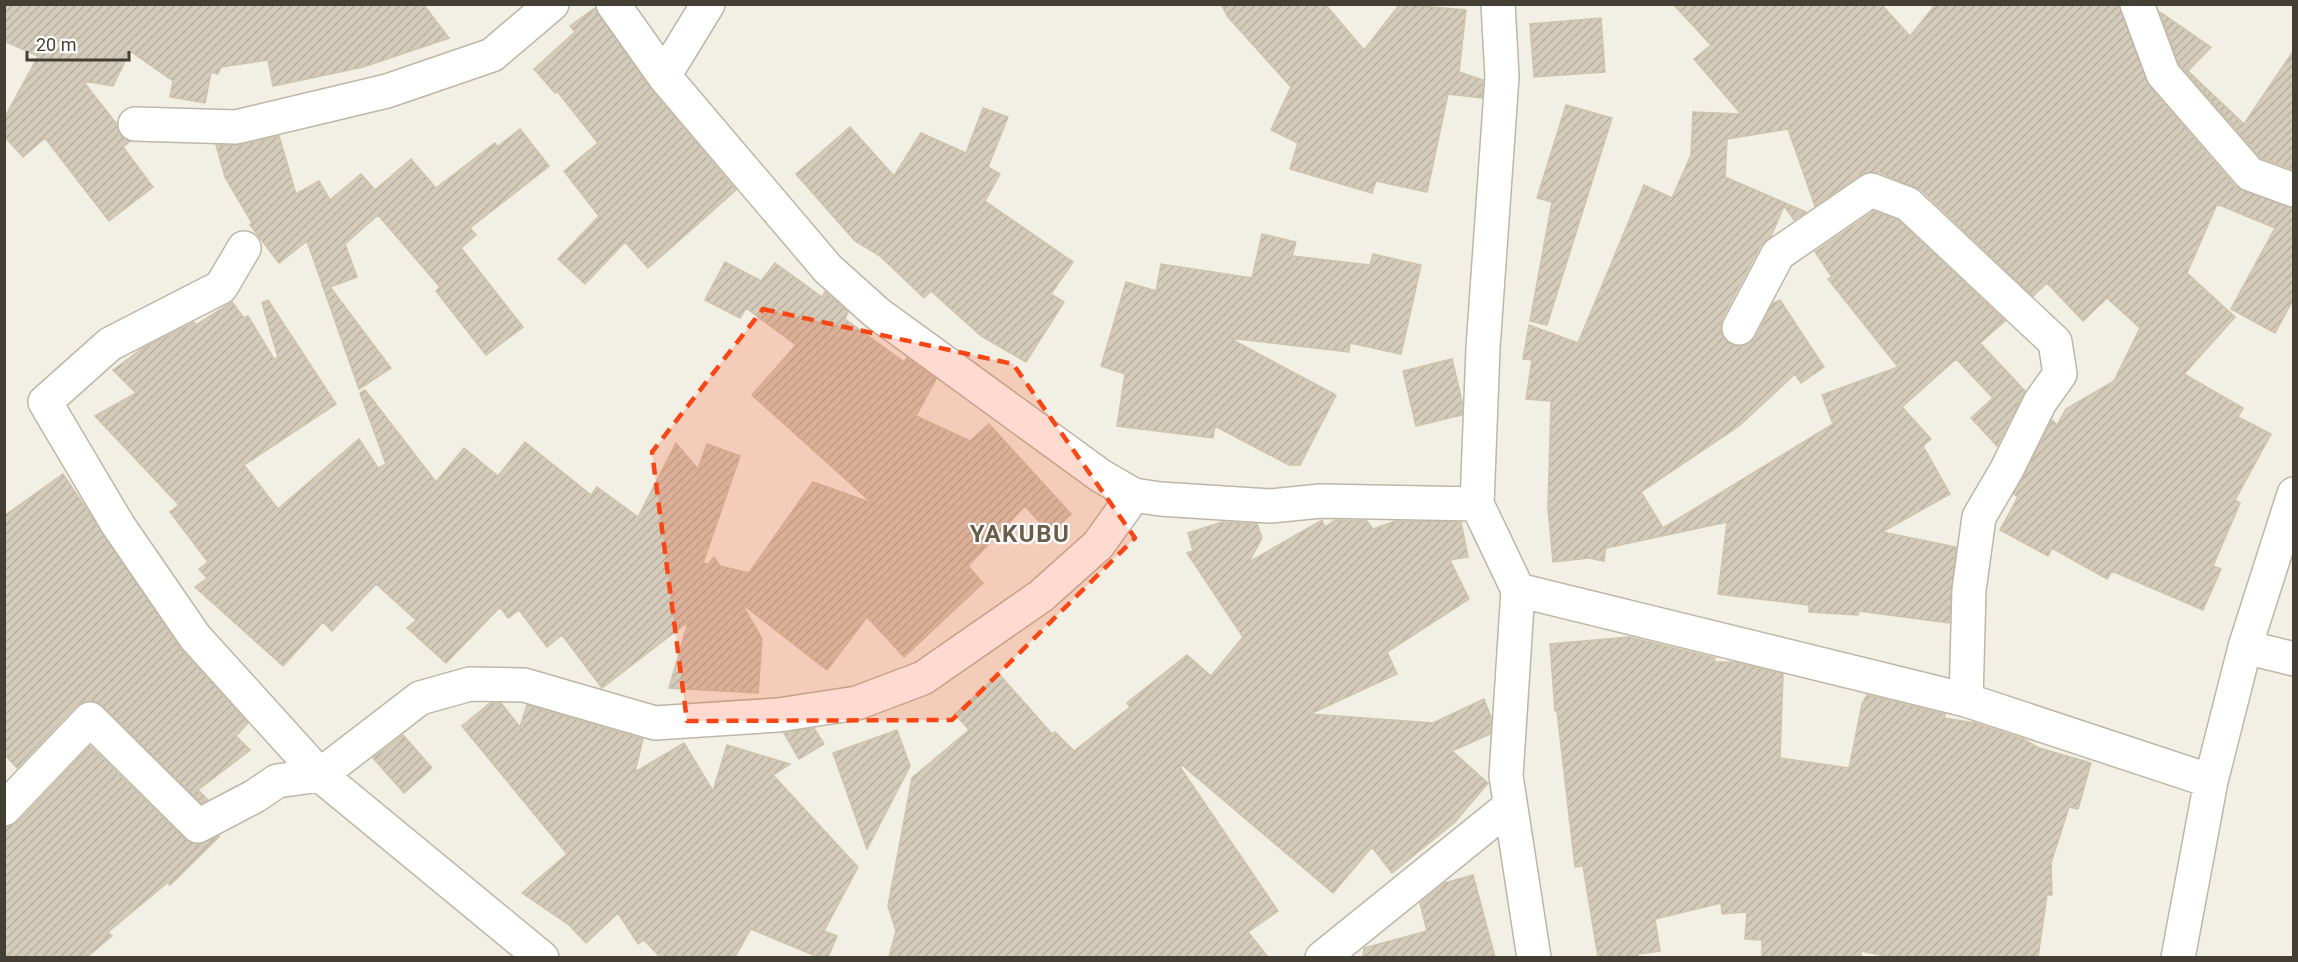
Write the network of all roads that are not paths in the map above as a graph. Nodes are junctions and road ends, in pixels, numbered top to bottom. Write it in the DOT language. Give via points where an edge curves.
graph roads {
  1 [pos="552,4"];
  2 [pos="613,4"];
  3 [pos="708,4"];
  4 [pos="1498,4"];
  5 [pos="2137,4"];
  6 [pos="664,76"];
  7 [pos="135,124"];
  8 [pos="2294,190"];
  9 [pos="244,248"];
  10 [pos="1739,328"];
  11 [pos="2294,494"];
  12 [pos="1134,495"];
  13 [pos="1477,504"];
  14 [pos="1518,590"];
  15 [pos="2246,647"];
  16 [pos="2294,659"];
  17 [pos="1966,700"];
  18 [pos="320,775"];
  19 [pos="2211,781"];
  20 [pos="1510,806"];
  21 [pos="4,809"];
  22 [pos="542,957"];
  23 [pos="1322,957"];
  24 [pos="1534,957"];
  25 [pos="2178,957"];
  1 -- 7 [label="street" via="492,55 387,91 236,127"];
  2 -- 6 [label="street"];
  3 -- 6 [label="street"];
  4 -- 13 [label="street" via="1502,77 1483,348"];
  5 -- 8 [label="street" via="2163,74 2250,174"];
  6 -- 12 [label="street" via="828,269 877,313 1101,476"];
  9 -- 18 [label="street" via="221,287 110,344 45,402 118,525 195,637"];
  10 -- 17 [label="street" via="1778,254 1871,190 1908,204 2055,342 2060,374 2040,402 1979,517 1969,590"];
  11 -- 15 [label="street"];
  12 -- 13 [label="street" via="1270,506 1321,501"];
  12 -- 18 [label="street" via="1098,545 1041,596 923,678 857,704 778,715 655,723 524,685 470,684 420,698"];
  13 -- 14 [label="street"];
  14 -- 17 [label="street"];
  14 -- 20 [label="street" via="1506,776"];
  15 -- 16 [label="street"];
  15 -- 19 [label="street"];
  17 -- 19 [label="street"];
  18 -- 21 [label="street" via="277,781 198,826 90,719"];
  18 -- 22 [label="street"];
  19 -- 25 [label="street"];
  20 -- 23 [label="street"];
  20 -- 24 [label="street"];
}
